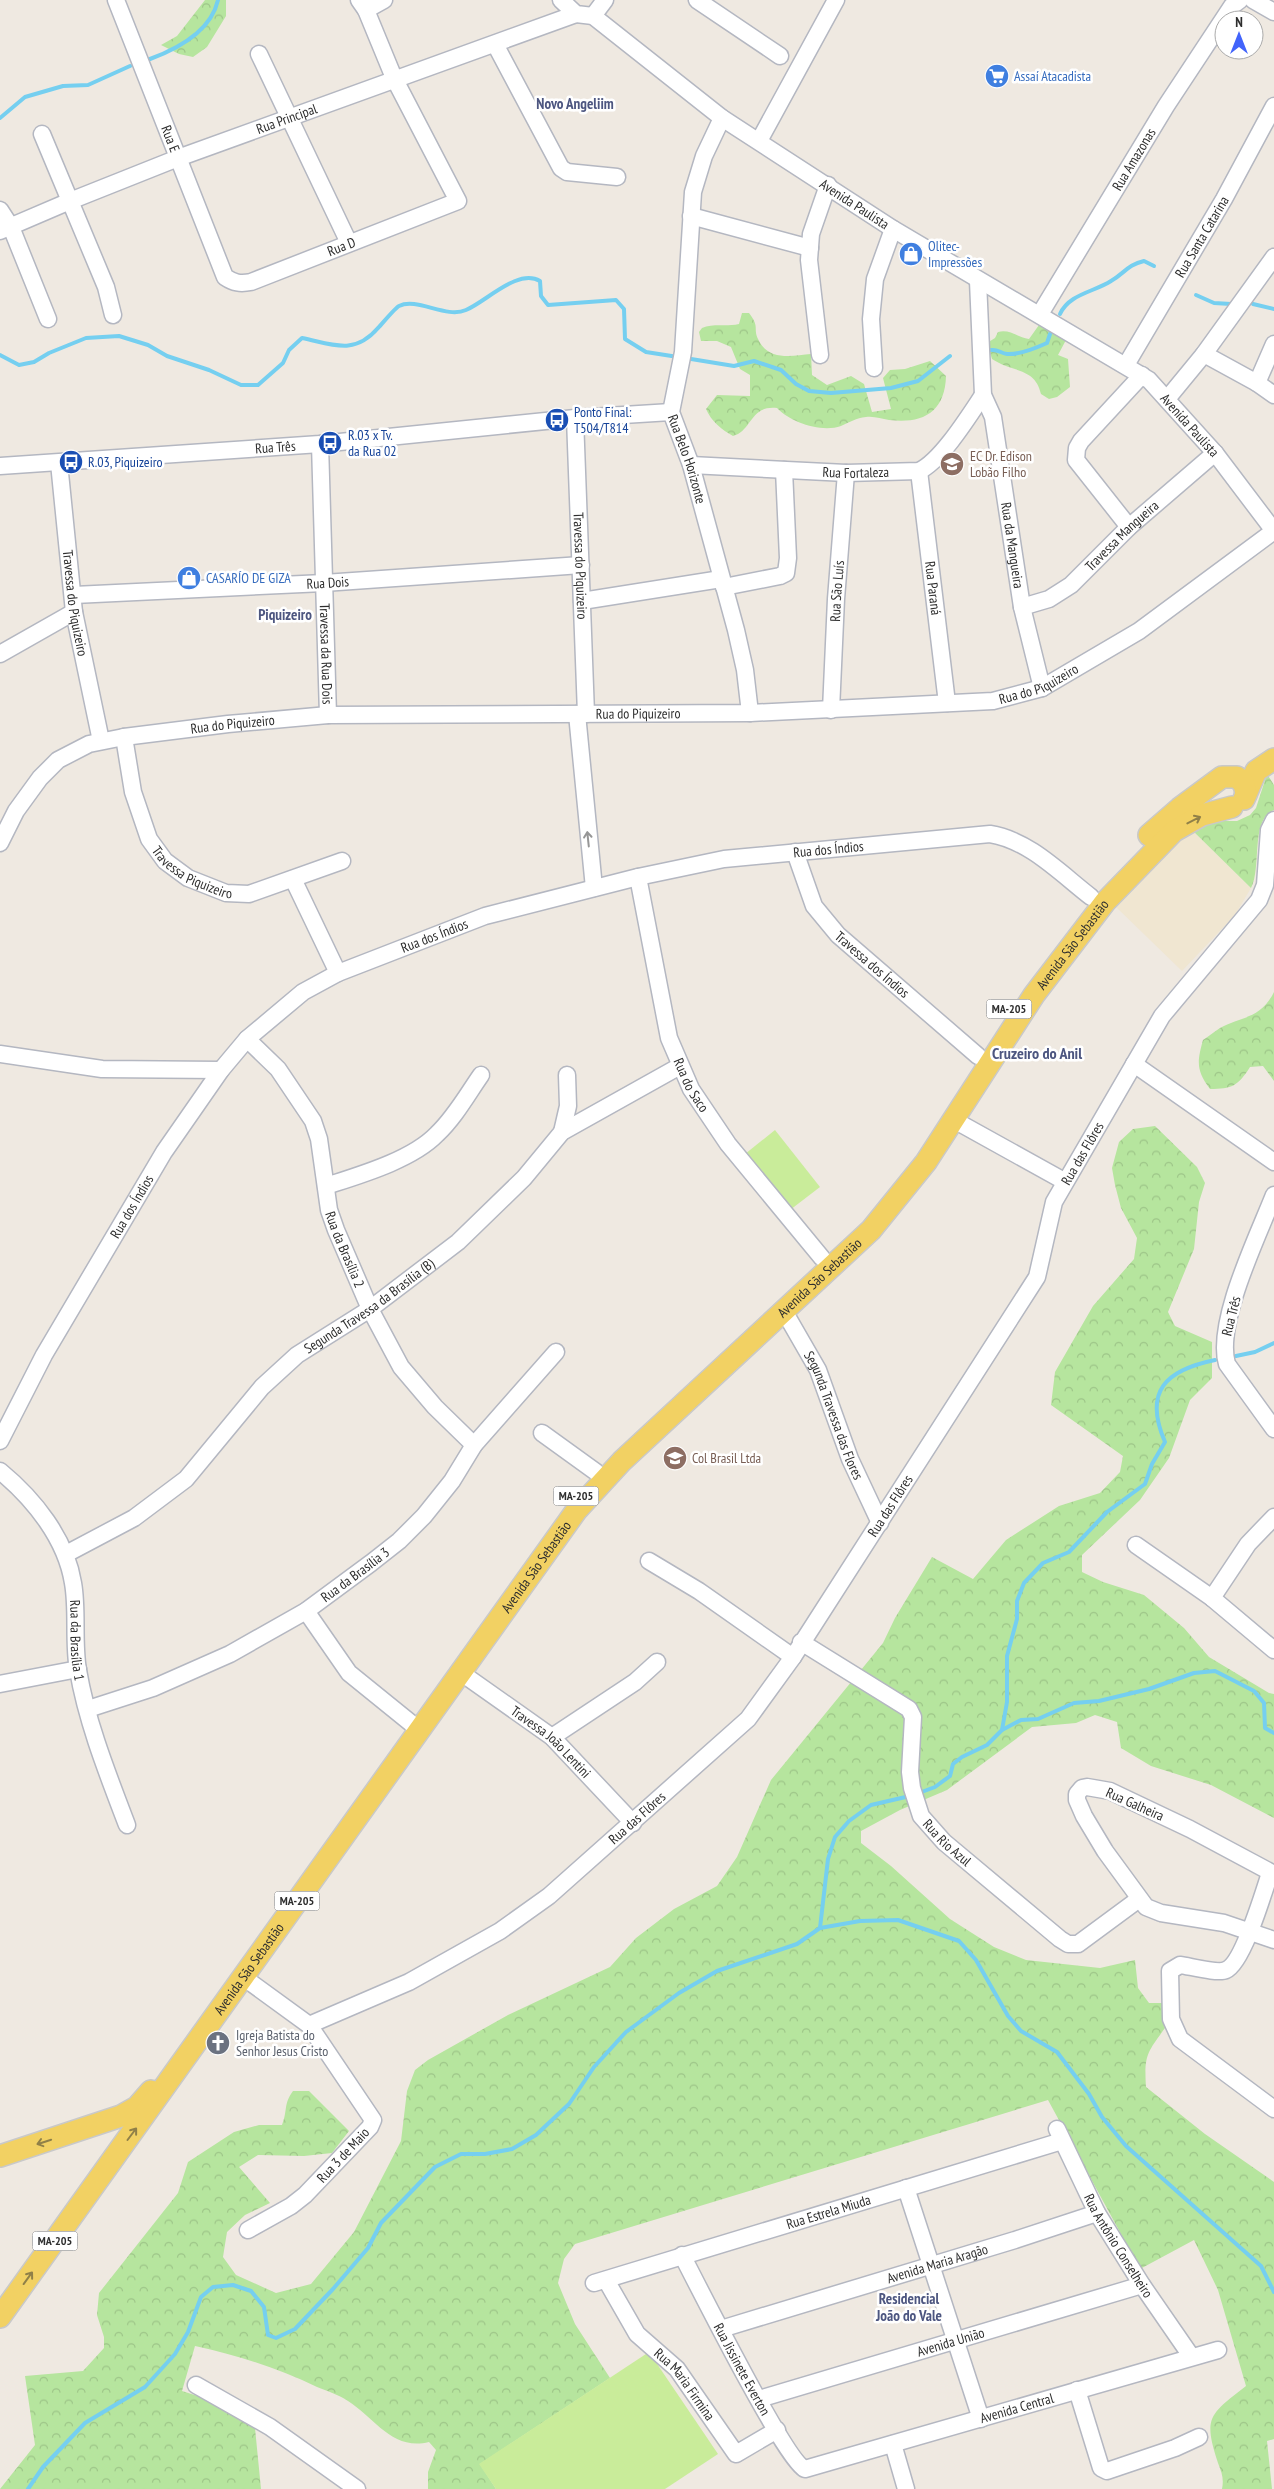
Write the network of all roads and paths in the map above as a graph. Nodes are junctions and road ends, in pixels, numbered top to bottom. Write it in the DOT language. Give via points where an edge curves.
graph roads {
  1 [pos="116,0"];
  2 [pos="384,0"];
  3 [pos="561,0"];
  4 [pos="606,0"];
  5 [pos="697,0"];
  6 [pos="836,0"];
  7 [pos="1253,0"];
  8 [pos="1236,3"];
  9 [pos="363,5"];
  10 [pos="1274,12"];
  11 [pos="576,14"];
  12 [pos="593,16"];
  13 [pos="496,44"];
  14 [pos="259,54"];
  15 [pos="780,56"];
  16 [pos="394,78"];
  17 [pos="1274,106"];
  18 [pos="288,118"];
  19 [pos="722,118"];
  20 [pos="42,134"];
  21 [pos="759,142"];
  22 [pos="178,158"];
  23 [pos="617,177"];
  24 [pos="828,185"];
  25 [pos="70,200"];
  26 [pos="0,210"];
  27 [pos="691,216"];
  28 [pos="5,229"];
  29 [pos="893,229"];
  30 [pos="349,244"];
  31 [pos="810,248"];
  32 [pos="1274,257"];
  33 [pos="225,277"];
  34 [pos="978,281"];
  35 [pos="1040,314"];
  36 [pos="113,315"];
  37 [pos="48,318"];
  38 [pos="1274,344"];
  39 [pos="1204,354"];
  40 [pos="820,355"];
  41 [pos="1126,365"];
  42 [pos="874,368"];
  43 [pos="1142,375"];
  44 [pos="1257,383"];
  45 [pos="983,395"];
  46 [pos="1274,396"];
  47 [pos="1167,399"];
  48 [pos="671,412"];
  49 [pos="575,418"];
  50 [pos="320,444"];
  51 [pos="1215,453"];
  52 [pos="59,463"];
  53 [pos="692,465"];
  54 [pos="0,466"];
  55 [pos="784,470"];
  56 [pos="919,471"];
  57 [pos="846,473"];
  58 [pos="1129,527"];
  59 [pos="1274,531"];
  60 [pos="580,565"];
  61 [pos="324,583"];
  62 [pos="722,583"];
  63 [pos="74,595"];
  64 [pos="582,601"];
  65 [pos="1022,606"];
  66 [pos="74,612"];
  67 [pos="0,654"];
  68 [pos="1042,688"];
  69 [pos="946,703"];
  70 [pos="831,710"];
  71 [pos="750,713"];
  72 [pos="582,714"];
  73 [pos="328,715"];
  74 [pos="124,738"];
  75 [pos="102,741"];
  76 [pos="1274,743"];
  77 [pos="1274,759"];
  78 [pos="1220,778"];
  79 [pos="1239,800"];
  80 [pos="1274,821"];
  81 [pos="0,843"];
  82 [pos="795,852"];
  83 [pos="342,861"];
  84 [pos="638,877"];
  85 [pos="294,879"];
  86 [pos="594,888"];
  87 [pos="1091,898"];
  88 [pos="338,973"];
  89 [pos="248,1039"];
  90 [pos="0,1054"];
  91 [pos="978,1056"];
  92 [pos="1134,1064"];
  93 [pos="680,1066"];
  94 [pos="221,1070"];
  95 [pos="481,1075"];
  96 [pos="567,1075"];
  97 [pos="954,1120"];
  98 [pos="562,1132"];
  99 [pos="1274,1162"];
  100 [pos="1064,1182"];
  101 [pos="326,1186"];
  102 [pos="1274,1195"];
  103 [pos="822,1258"];
  104 [pos="370,1309"];
  105 [pos="784,1311"];
  106 [pos="556,1352"];
  107 [pos="1274,1429"];
  108 [pos="542,1433"];
  109 [pos="0,1441"];
  110 [pos="474,1445"];
  111 [pos="0,1471"];
  112 [pos="596,1472"];
  113 [pos="1274,1517"];
  114 [pos="880,1523"];
  115 [pos="1136,1545"];
  116 [pos="66,1554"];
  117 [pos="649,1561"];
  118 [pos="1212,1598"];
  119 [pos="306,1611"];
  120 [pos="800,1642"];
  121 [pos="1274,1650"];
  122 [pos="793,1657"];
  123 [pos="657,1662"];
  124 [pos="78,1669"];
  125 [pos="460,1672"];
  126 [pos="0,1684"];
  127 [pos="88,1710"];
  128 [pos="412,1724"];
  129 [pos="552,1737"];
  130 [pos="633,1823"];
  131 [pos="127,1825"];
  132 [pos="1272,1873"];
  133 [pos="1139,1899"];
  134 [pos="1251,1930"];
  135 [pos="1274,1940"];
  136 [pos="243,1978"];
  137 [pos="309,2025"];
  138 [pos="1274,2109"];
  139 [pos="87,2128"];
  140 [pos="1060,2135"];
  141 [pos="0,2156"];
  142 [pos="109,2165"];
  143 [pos="906,2188"];
  144 [pos="1097,2212"];
  145 [pos="248,2230"];
  146 [pos="682,2255"];
  147 [pos="931,2265"];
  148 [pos="600,2281"];
  149 [pos="1142,2285"];
  150 [pos="0,2317"];
  151 [pos="721,2329"];
  152 [pos="956,2342"];
  153 [pos="1218,2350"];
  154 [pos="1191,2356"];
  155 [pos="196,2384"];
  156 [pos="1077,2390"];
  157 [pos="759,2399"];
  158 [pos="981,2419"];
  159 [pos="777,2430"];
  160 [pos="1199,2437"];
  161 [pos="893,2444"];
  162 [pos="814,2468"];
  163 [pos="357,2489"];
  164 [pos="906,2489"];
  1 -- 22 [label="street, Rua E"];
  2 -- 9 [label="street"];
  3 -- 11 [label="street"];
  4 -- 12 [label="street"];
  5 -- 15 [label="street"];
  6 -- 21 [label="street"];
  7 -- 10 [label="street"];
  8 -- 35 [label="street, Rua Amazonas" via="1166,106"];
  9 -- 16 [label="street"];
  11 -- 12 [label="street"];
  11 -- 13 [label="street, Rua Principal"];
  12 -- 19 [label="street, Avenida Paulista"];
  13 -- 16 [label="street, Rua Principal"];
  13 -- 23 [label="street" via="561,168 567,172"];
  14 -- 18 [label="street"];
  16 -- 18 [label="street, Rua Principal"];
  16 -- 30 [label="street, Rua D" via="458,201"];
  17 -- 41 [label="street, Rua Santa Catarina" via="1224,199"];
  18 -- 22 [label="street, Rua Principal"];
  18 -- 30 [label="street"];
  19 -- 21 [label="street, Avenida Paulista"];
  19 -- 27 [label="street, Rua Belo Horizonte" via="692,192"];
  20 -- 25 [label="street"];
  21 -- 24 [label="street, Avenida Paulista"];
  22 -- 25 [label="street, Rua Principal"];
  22 -- 33 [label="street, Rua E"];
  24 -- 29 [label="street, Avenida Paulista"];
  24 -- 31 [label="street" via="811,234"];
  25 -- 28 [label="street, Rua Principal"];
  25 -- 36 [label="street" via="106,287"];
  26 -- 28 [label="street"];
  27 -- 31 [label="street"];
  27 -- 48 [label="street, Rua Belo Horizonte" via="682,359"];
  28 -- 37 [label="street"];
  29 -- 34 [label="street, Avenida Paulista"];
  29 -- 42 [label="street" via="875,279 871,319"];
  30 -- 33 [label="street, Rua D" via="251,282 232,283"];
  31 -- 40 [label="street"];
  32 -- 39 [label="street"];
  34 -- 35 [label="street, Avenida Paulista"];
  34 -- 45 [label="street, Rua da Mangueira"];
  35 -- 41 [label="street, Avenida Paulista"];
  38 -- 44 [label="street"];
  39 -- 44 [label="street"];
  39 -- 47 [label="street"];
  41 -- 43 [label="street, Avenida Paulista"];
  43 -- 47 [label="street, Avenida Paulista"];
  43 -- 58 [label="street" via="1081,441 1075,455"];
  44 -- 46 [label="street"];
  45 -- 56 [label="street" via="928,467"];
  45 -- 65 [label="street, Rua da Mangueira" via="993,417 1000,452"];
  47 -- 51 [label="street, Avenida Paulista"];
  48 -- 49 [label="street, Rua Três"];
  48 -- 53 [label="street, Rua Belo Horizonte"];
  49 -- 50 [label="street, Rua Três"];
  49 -- 60 [label="street, Travessa do Piquizeiro"];
  50 -- 52 [label="street, Rua Três"];
  50 -- 61 [label="street, Travessa da Rua Dois"];
  51 -- 58 [label="street, Travessa Mangueira"];
  51 -- 59 [label="street, Avenida Paulista"];
  52 -- 54 [label="street, Rua Três"];
  52 -- 63 [label="street, Travessa do Piquizeiro"];
  53 -- 55 [label="street, Rua Fortaleza"];
  53 -- 62 [label="street, Rua Belo Horizonte"];
  55 -- 57 [label="street, Rua Fortaleza"];
  55 -- 62 [label="street" via="786,572 780,576"];
  56 -- 57 [label="street, Rua Fortaleza"];
  56 -- 69 [label="street, Rua Paraná"];
  57 -- 70 [label="street, Rua São Luís"];
  58 -- 65 [label="street, Travessa Mangueira" via="1071,585 1049,599"];
  59 -- 68 [label="street, Rua do Piquizeiro" via="1139,631"];
  60 -- 61 [label="street, Rua Dois"];
  60 -- 64 [label="street, Travessa do Piquizeiro"];
  61 -- 63 [label="street, Rua Dois"];
  61 -- 73 [label="street, Travessa da Rua Dois"];
  62 -- 64 [label="street"];
  62 -- 71 [label="street, Rua Belo Horizonte" via="745,670"];
  63 -- 66 [label="street, Travessa do Piquizeiro"];
  64 -- 72 [label="street, Travessa do Piquizeiro"];
  65 -- 68 [label="street, Rua da Mangueira"];
  66 -- 67 [label="street"];
  66 -- 75 [label="street, Travessa do Piquizeiro"];
  68 -- 69 [label="street, Rua do Piquizeiro" via="993,701"];
  69 -- 70 [label="street, Rua do Piquizeiro"];
  70 -- 71 [label="street, Rua do Piquizeiro"];
  71 -- 72 [label="street, Rua do Piquizeiro"];
  72 -- 73 [label="street, Rua do Piquizeiro"];
  86 -- 72 [label="street, Travessa do Piquizeiro, one-way"];
  73 -- 74 [label="street, Rua do Piquizeiro"];
  74 -- 75 [label="street, Rua do Piquizeiro"];
  74 -- 85 [label="street, Travessa Piquizeiro" via="141,818 149,839 165,861 188,878 226,893 249,894"];
  75 -- 81 [label="street, Rua do Piquizeiro" via="75,749 40,778 16,811"];
  76 -- 78 [label="main road, Avenida São Sebastião / MA-205"];
  77 -- 79 [label="main road" via="1256,771"];
  78 -- 79 [label="main road" via="1214,789 1215,799 1222,806"];
  78 -- 87 [label="main road, Avenida São Sebastião / MA-205" via="1152,832"];
  97 -- 79 [label="main road, Avenida São Sebastião / MA-205, one-way" via="1034,996 1105,902 1174,831"];
  80 -- 92 [label="street, Rua das Flôres" via="1269,830 1266,885 1259,900 1162,1016"];
  82 -- 84 [label="street, Rua dos Índios" via="724,859"];
  82 -- 87 [label="street, Rua dos Índios" via="982,834 998,836 1035,854"];
  82 -- 91 [label="street, Travessa dos Índios" via="814,906 838,935"];
  83 -- 85 [label="street, Travessa Piquizeiro"];
  84 -- 86 [label="street, Rua dos Índios"];
  84 -- 93 [label="street, Rua do Saco" via="669,1038"];
  85 -- 88 [label="street"];
  86 -- 88 [label="street, Rua dos Índios" via="485,916"];
  87 -- 91 [label="main road, Avenida São Sebastião / MA-205" via="1050,950"];
  88 -- 89 [label="street, Rua dos Índios" via="303,992"];
  89 -- 94 [label="street, Rua dos Índios"];
  89 -- 101 [label="street, Rua da Brasília 2" via="278,1069 313,1121"];
  90 -- 94 [label="street" via="102,1069"];
  91 -- 103 [label="main road, Avenida São Sebastião / MA-205" via="900,1178"];
  92 -- 99 [label="street"];
  92 -- 100 [label="street, Rua das Flôres"];
  93 -- 98 [label="street, Segunda Travessa da Brasília (B)"];
  93 -- 103 [label="street, Rua do Saco" via="691,1089 728,1144"];
  94 -- 109 [label="street, Rua dos Índios" via="44,1355"];
  95 -- 101 [label="street" via="436,1136 372,1172"];
  96 -- 98 [label="street" via="568,1106"];
  97 -- 100 [label="street"];
  97 -- 105 [label="main road, Avenida São Sebastião / MA-205" via="906,1190 871,1230"];
  98 -- 104 [label="street, Segunda Travessa da Brasília (B)" via="524,1178 465,1235"];
  100 -- 114 [label="street, Rua das Flôres" via="1054,1202 1037,1277"];
  101 -- 104 [label="street, Rua da Brasília 2" via="336,1230"];
  102 -- 107 [label="street, Rua Três" via="1232,1304 1223,1352 1227,1364"];
  103 -- 112 [label="main road, Avenida São Sebastião / MA-205" via="625,1441"];
  104 -- 110 [label="street, Rua da Brasília 2" via="400,1367"];
  104 -- 116 [label="street, Segunda Travessa da Brasília (B)" via="290,1362 243,1408 186,1479 161,1500"];
  105 -- 114 [label="street, Segunda Travessa das Flores" via="818,1370 850,1459"];
  105 -- 125 [label="main road, Avenida São Sebastião / MA-205" via="601,1482 558,1535"];
  106 -- 110 [label="street, Rua da Brasília 3"];
  108 -- 112 [label="street"];
  110 -- 119 [label="street, Rua da Brasília 3" via="452,1481 399,1541"];
  111 -- 116 [label="street, Rua da Brasília 1" via="41,1514"];
  112 -- 128 [label="main road, Avenida São Sebastião / MA-205" via="492,1608"];
  113 -- 118 [label="street" via="1248,1544"];
  114 -- 120 [label="street, Rua das Flôres"];
  115 -- 118 [label="street"];
  116 -- 124 [label="street, Rua da Brasília 1" via="73,1583"];
  117 -- 122 [label="street" via="699,1591"];
  118 -- 121 [label="street"];
  119 -- 127 [label="street, Rua da Brasília 3" via="191,1672"];
  119 -- 128 [label="street" via="349,1673"];
  120 -- 122 [label="street, Rua das Flôres"];
  120 -- 133 [label="street, Rua Rio Azul" via="909,1709 913,1717 910,1772 921,1816 944,1842 1068,1944 1083,1942"];
  122 -- 130 [label="street, Rua das Flôres" via="748,1719"];
  123 -- 129 [label="street" via="635,1682"];
  124 -- 126 [label="street"];
  124 -- 127 [label="street, Rua da Brasília 1"];
  125 -- 129 [label="street, Travessa João Lentini"];
  125 -- 136 [label="main road, Avenida São Sebastião / MA-205"];
  127 -- 131 [label="street, Rua da Brasília 1"];
  128 -- 139 [label="main road, Avenida São Sebastião / MA-205" via="144,2100 121,2116"];
  129 -- 130 [label="street, Travessa João Lentini"];
  130 -- 137 [label="street, Rua das Flôres" via="549,1896 500,1930 409,1982"];
  132 -- 133 [label="street, Rua Galheira" via="1110,1791 1082,1788 1077,1800 1084,1816"];
  132 -- 134 [label="street"];
  133 -- 134 [label="street" via="1146,1907 1161,1913"];
  134 -- 135 [label="street"];
  134 -- 138 [label="street" via="1226,1970 1180,1965 1170,1971 1170,2019 1180,2039"];
  136 -- 137 [label="street, Rua 3 de Maio"];
  142 -- 136 [label="main road, Avenida São Sebastião / MA-205, one-way"];
  137 -- 145 [label="street, Rua 3 de Maio" via="372,2123 304,2195"];
  139 -- 141 [label="main road, Avenida São Sebastião, one-way"];
  139 -- 142 [label="main road" via="102,2131 108,2136 111,2147"];
  140 -- 143 [label="street, Rua Estrela Miuda"];
  140 -- 144 [label="street, Rua Antônio Conselheiro"];
  150 -- 142 [label="main road, Avenida São Sebastião / MA-205, one-way"];
  143 -- 146 [label="street, Rua Estrela Miuda"];
  143 -- 147 [label="street"];
  144 -- 147 [label="street, Avenida Maria Aragão"];
  144 -- 149 [label="street, Rua Antônio Conselheiro"];
  146 -- 148 [label="street, Rua Estrela Miuda"];
  146 -- 151 [label="street, Rua Jissinete Everton"];
  147 -- 151 [label="street, Avenida Maria Aragão"];
  147 -- 152 [label="street"];
  148 -- 159 [label="street, Rua Maria Firmina" via="636,2334 677,2369 736,2454"];
  149 -- 152 [label="street, Avenida União"];
  149 -- 154 [label="street, Rua Antônio Conselheiro"];
  151 -- 157 [label="street, Rua Jissinete Everton"];
  152 -- 157 [label="street, Avenida União"];
  152 -- 158 [label="street"];
  153 -- 154 [label="street, Avenida Central"];
  154 -- 156 [label="street, Avenida Central"];
  155 -- 163 [label="street" via="270,2427"];
  156 -- 158 [label="street, Avenida Central"];
  156 -- 160 [label="street" via="1102,2468 1107,2471"];
  157 -- 159 [label="street, Rua Jissinete Everton"];
  158 -- 161 [label="street, Avenida Central"];
  159 -- 162 [label="street, Rua Jissinete Everton" via="800,2467"];
  161 -- 162 [label="street, Avenida Central"];
  161 -- 164 [label="street"];
}
